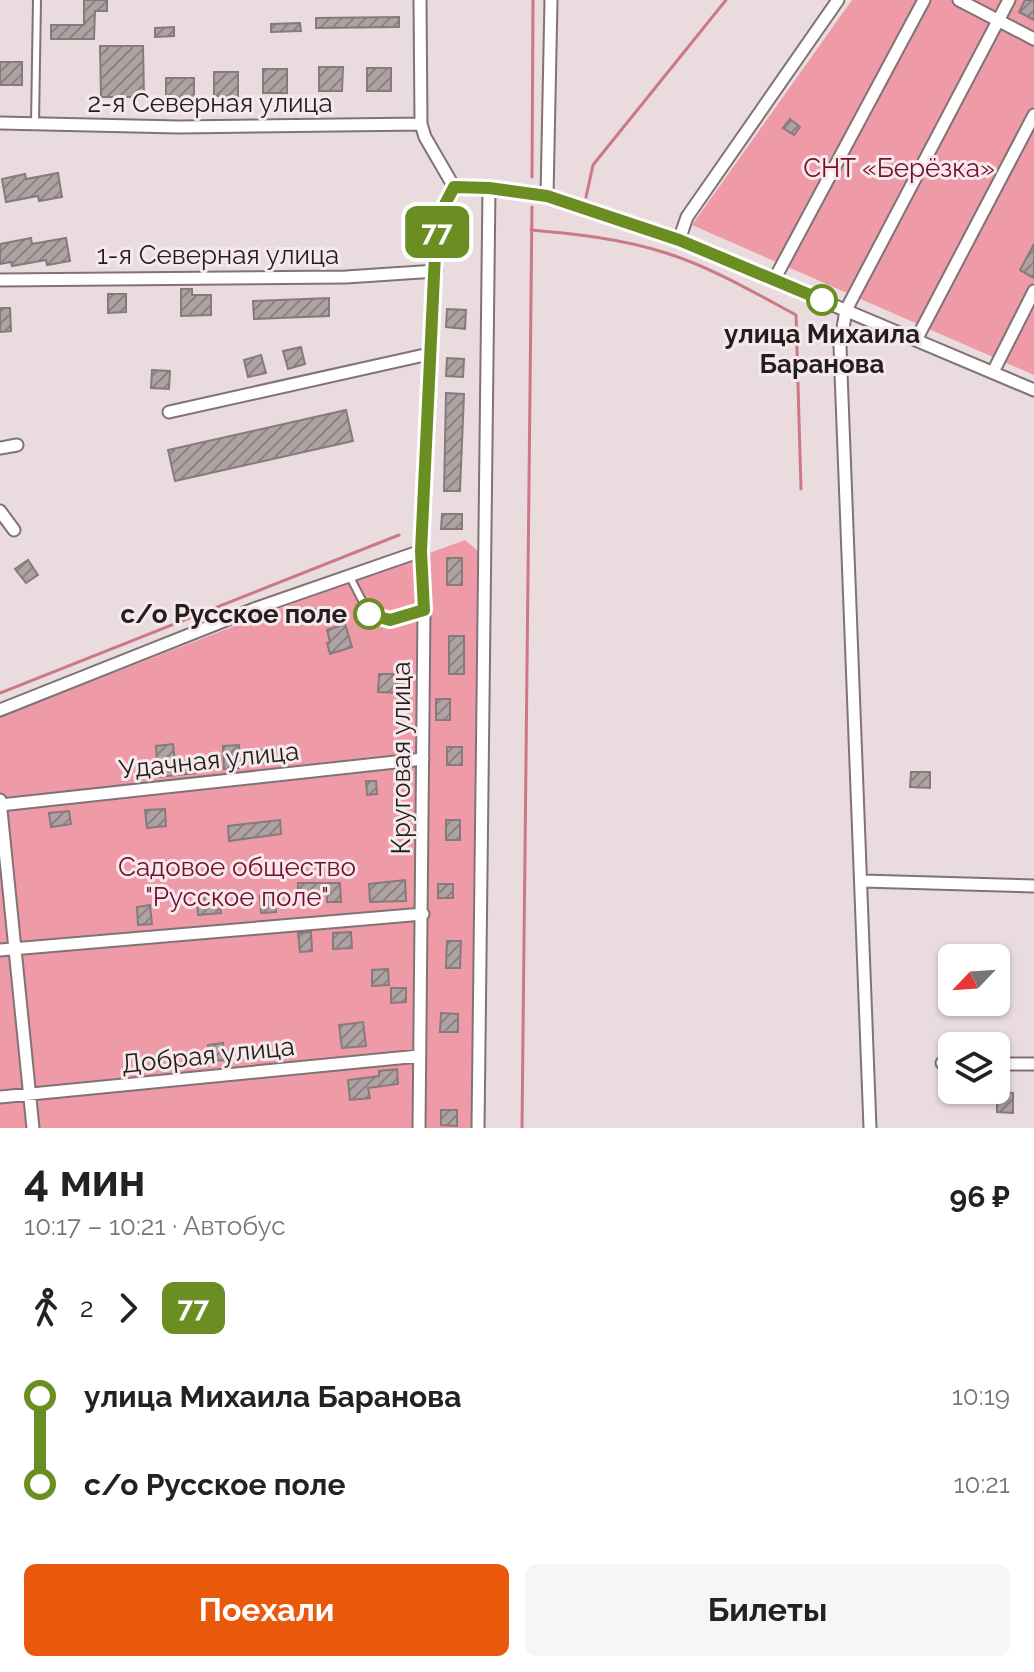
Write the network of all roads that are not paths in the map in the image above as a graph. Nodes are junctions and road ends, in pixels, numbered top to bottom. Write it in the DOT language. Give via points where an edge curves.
graph roads {
  1 [pos="37,0"];
  2 [pos="420,0"];
  3 [pos="551,0"];
  4 [pos="838,0"];
  5 [pos="924,0"];
  6 [pos="959,0"];
  7 [pos="1009,0"];
  8 [pos="998,21"];
  9 [pos="1034,39"];
  10 [pos="1034,115"];
  11 [pos="0,123"];
  12 [pos="35,124"];
  13 [pos="421,124"];
  14 [pos="454,187"];
  15 [pos="489,188"];
  16 [pos="547,196"];
  17 [pos="679,240"];
  18 [pos="436,271"];
  19 [pos="0,280"];
  20 [pos="774,280"];
  21 [pos="1034,291"];
  22 [pos="846,310"];
  23 [pos="916,340"];
  24 [pos="429,354"];
  25 [pos="993,372"];
  26 [pos="1034,390"];
  27 [pos="169,412"];
  28 [pos="17,445"];
  29 [pos="0,448"];
  30 [pos="0,511"];
  31 [pos="14,530"];
  32 [pos="421,551"];
  33 [pos="349,575"];
  34 [pos="424,610"];
  35 [pos="0,710"];
  36 [pos="423,759"];
  37 [pos="0,803"];
  38 [pos="863,881"];
  39 [pos="1034,886"];
  40 [pos="423,914"];
  41 [pos="13,949"];
  42 [pos="0,950"];
  43 [pos="419,1056"];
  44 [pos="1010,1064"];
  45 [pos="1034,1064"];
  46 [pos="30,1094"];
  47 [pos="0,1097"];
  48 [pos="33,1128"];
  49 [pos="419,1128"];
  50 [pos="478,1128"];
  51 [pos="870,1128"];
  1 -- 12 [label="lane"];
  2 -- 13 [label="street"];
  3 -- 16 [label="street"];
  4 -- 17 [label="street" via="687,217"];
  5 -- 20 [label="street"];
  6 -- 8 [label="street"];
  7 -- 8 [label="street"];
  8 -- 9 [label="street"];
  8 -- 22 [label="street"];
  10 -- 23 [label="street"];
  11 -- 12 [label="street, 2-я Северная улица"];
  12 -- 13 [label="street, 2-я Северная улица"];
  13 -- 14 [label="street"];
  14 -- 15 [label="street"];
  14 -- 18 [label="street, Круговая улица" via="441,212"];
  15 -- 16 [label="street"];
  15 -- 50 [label="street"];
  16 -- 17 [label="street"];
  17 -- 20 [label="street"];
  18 -- 19 [label="street, 1-я Северная улица" via="346,277"];
  18 -- 24 [label="street, Круговая улица"];
  20 -- 22 [label="street"];
  21 -- 25 [label="street"];
  22 -- 23 [label="street"];
  22 -- 38 [label="street" via="840,346"];
  23 -- 25 [label="street"];
  24 -- 27 [label="street"];
  24 -- 32 [label="street, Круговая улица"];
  25 -- 26 [label="street"];
  28 -- 29 [label="street"];
  30 -- 31 [label="street"];
  32 -- 33 [label="street"];
  32 -- 34 [label="street, Круговая улица"];
  33 -- 34 [label="lane" via="369,614 390,620"];
  33 -- 35 [label="street"];
  34 -- 36 [label="street, Круговая улица"];
  36 -- 37 [label="street, Удачная улица"];
  36 -- 40 [label="street, Круговая улица"];
  37 -- 41 [label="street"];
  38 -- 39 [label="street"];
  38 -- 51 [label="street"];
  40 -- 41 [label="street"];
  40 -- 43 [label="street, Круговая улица"];
  41 -- 42 [label="street"];
  41 -- 46 [label="street"];
  43 -- 46 [label="street, Добрая улица"];
  43 -- 49 [label="street, Круговая улица"];
  44 -- 45 [label="street"];
  46 -- 47 [label="street, Добрая улица"];
  46 -- 48 [label="street"];
}
